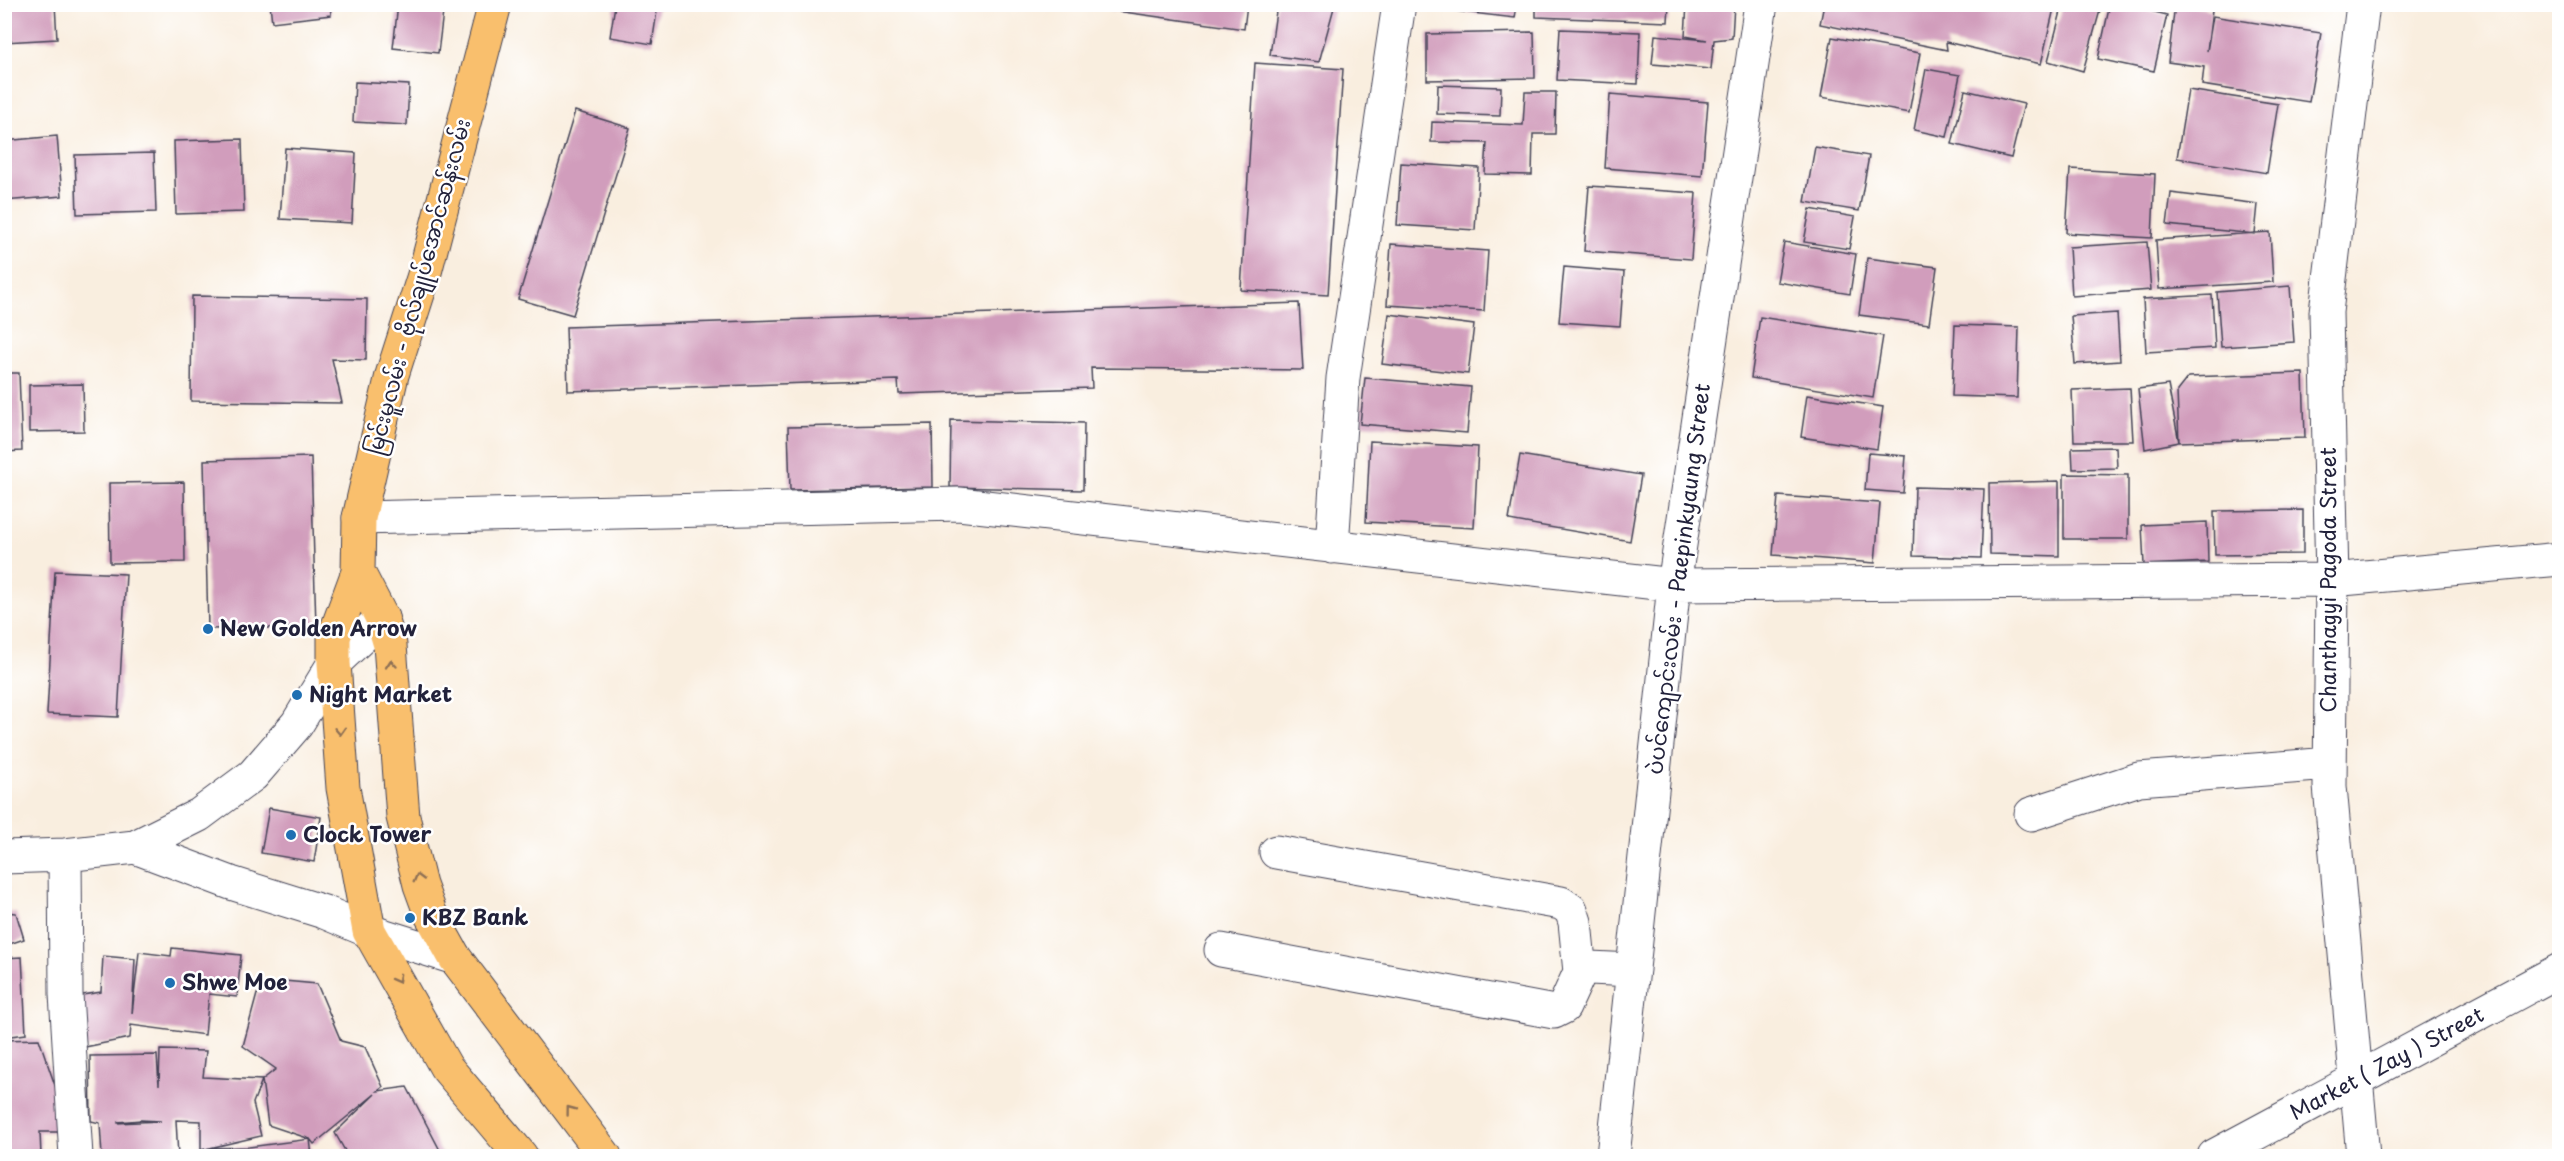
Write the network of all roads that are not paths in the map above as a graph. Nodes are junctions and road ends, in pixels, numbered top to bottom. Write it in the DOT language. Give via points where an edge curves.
graph roads {
  1 [pos="495,4"];
  2 [pos="1399,4"];
  3 [pos="1761,4"];
  4 [pos="2363,4"];
  5 [pos="359,518"];
  6 [pos="1332,547"];
  7 [pos="2559,559"];
  8 [pos="358,572"];
  9 [pos="2332,580"];
  10 [pos="1674,585"];
  11 [pos="382,618"];
  12 [pos="334,663"];
  13 [pos="2330,764"];
  14 [pos="2031,814"];
  15 [pos="135,847"];
  16 [pos="1276,852"];
  17 [pos="65,855"];
  18 [pos="4,857"];
  19 [pos="369,931"];
  20 [pos="1221,950"];
  21 [pos="455,958"];
  22 [pos="1633,970"];
  23 [pos="2559,970"];
  24 [pos="1580,972"];
  25 [pos="2355,1083"];
  26 [pos="76,1156"];
  27 [pos="521,1156"];
  28 [pos="605,1156"];
  29 [pos="1613,1156"];
  30 [pos="2214,1156"];
  31 [pos="2363,1156"];
  1 -- 5 [label="highway, မြင်းမူလမ်း - ဗိုလ်ချုပ်အောင်ဆန်းလမ်း" via="424,272 392,375"];
  2 -- 6 [label="street" via="1343,378"];
  3 -- 10 [label="street, ပဲပင်ကျောင်းလမ်း - Paepinkyaung Street"];
  4 -- 9 [label="street, Chanthagyi Pagoda Street" via="2326,312"];
  5 -- 6 [label="street" via="958,504"];
  5 -- 8 [label="highway, မြင်းမူလမ်း - ဗိုလ်ချုပ်အောင်ဆန်းလမ်း"];
  6 -- 10 [label="street"];
  7 -- 9 [label="street"];
  8 -- 11 [label="highway, မြင်းမူလမ်း - ဗိုလ်ချုပ်အောင်ဆန်းလမ်း"];
  8 -- 12 [label="highway, မြင်းမူလမ်း - ဗိုလ်ချုပ်အောင်ဆန်းလမ်း" via="334,637"];
  9 -- 10 [label="street"];
  9 -- 13 [label="street, Chanthagyi Pagoda Street"];
  10 -- 22 [label="street, ပဲပင်ကျောင်းလမ်း - Paepinkyaung Street"];
  11 -- 12 [label="street"];
  21 -- 11 [label="highway, မြင်းမူလမ်း - ဗိုလ်ချုပ်အောင်ဆန်းလမ်း, one-way" via="431,915 403,817 392,667"];
  12 -- 15 [label="street" via="297,724 253,775 199,815"];
  12 -- 19 [label="highway, မြင်းမူလမ်း - ဗိုလ်ချုပ်အောင်ဆန်းလမ်း, one-way" via="343,788"];
  13 -- 14 [label="street" via="2139,778"];
  13 -- 25 [label="street, Chanthagyi Pagoda Street"];
  15 -- 17 [label="street"];
  15 -- 19 [label="street"];
  16 -- 24 [label="street" via="1561,903 1573,916"];
  17 -- 18 [label="street"];
  17 -- 26 [label="street" via="66,993"];
  19 -- 21 [label="street"];
  19 -- 27 [label="highway, မြင်းမူလမ်း - ဗိုလ်ချုပ်အောင်ဆန်းလမ်း, one-way" via="446,1067"];
  20 -- 24 [label="street" via="1554,1012 1564,1007"];
  28 -- 21 [label="highway, မြင်းမူလမ်း - ဗိုလ်ချုပ်အောင်ဆန်းလမ်း, one-way"];
  22 -- 24 [label="street" via="1590,968"];
  22 -- 29 [label="street, ပဲပင်ကျောင်းလမ်း - Paepinkyaung Street"];
  23 -- 25 [label="street, Market ( Zay ) Street"];
  25 -- 30 [label="street, Market ( Zay ) Street"];
  25 -- 31 [label="street, Chanthagyi Pagoda Street"];
}
